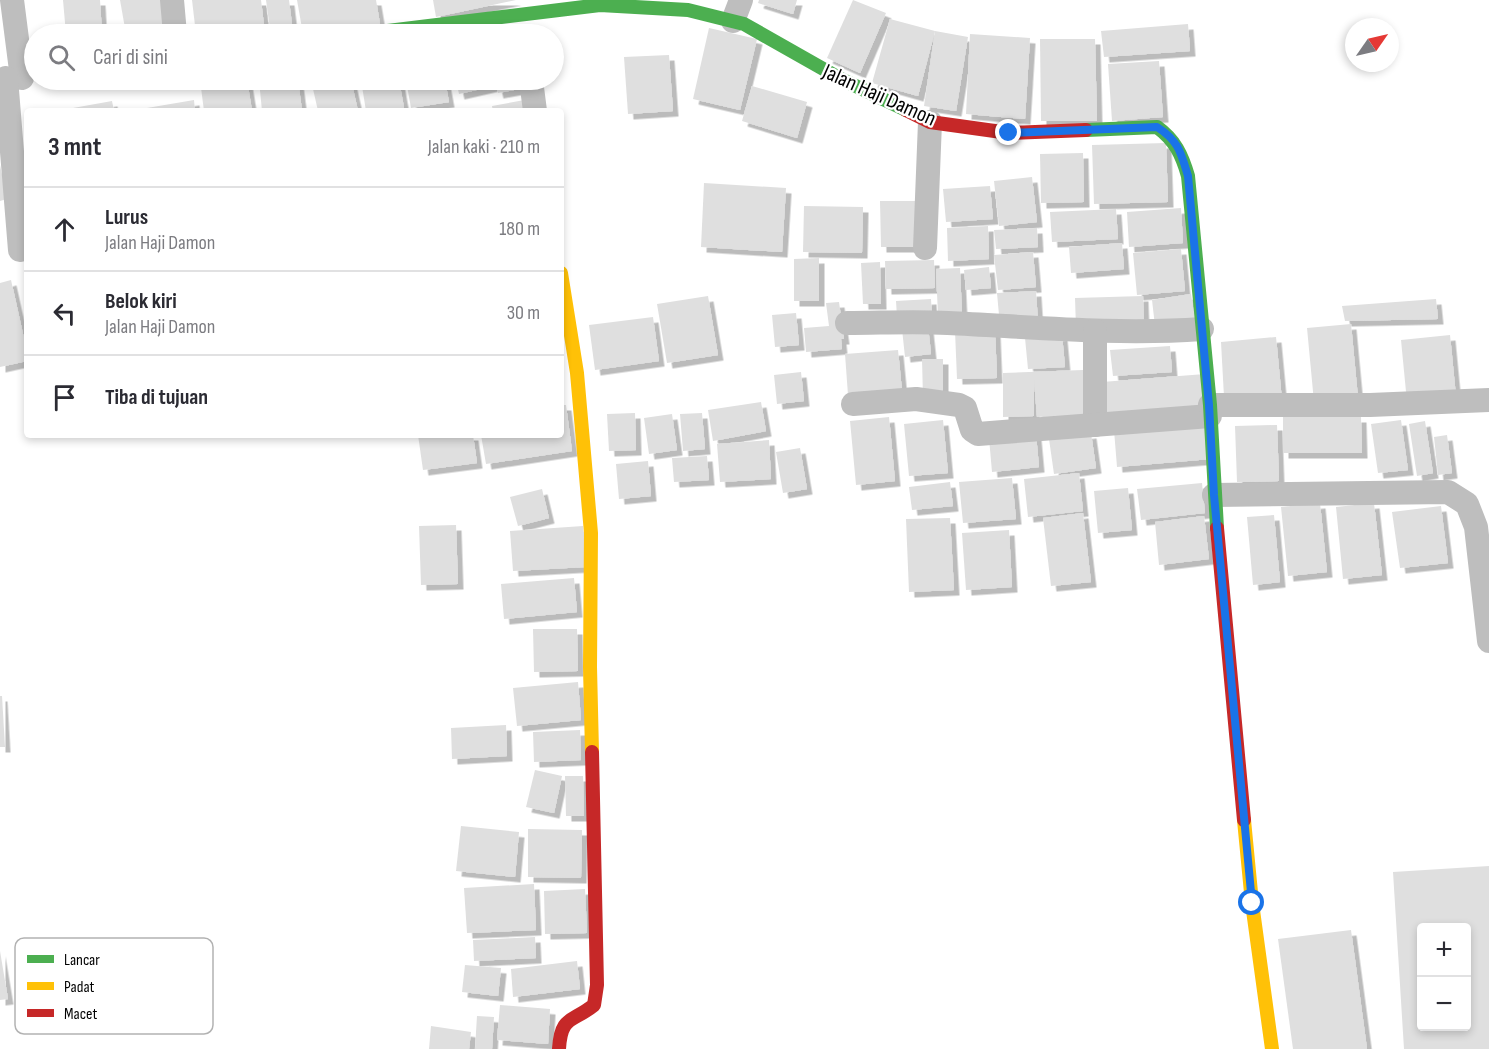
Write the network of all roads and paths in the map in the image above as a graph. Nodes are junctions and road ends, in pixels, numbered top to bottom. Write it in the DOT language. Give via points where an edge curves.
graph roads {
  1 [pos="12,0"];
  2 [pos="172,0"];
  3 [pos="737,10"];
  4 [pos="521,16"];
  5 [pos="175,24"];
  6 [pos="451,24"];
  7 [pos="16,78"];
  8 [pos="533,90"];
  9 [pos="536,108"];
  10 [pos="930,122"];
  11 [pos="925,248"];
  12 [pos="16,251"];
  13 [pos="564,292"];
  14 [pos="847,323"];
  15 [pos="1202,329"];
  16 [pos="1095,331"];
  17 [pos="1489,400"];
  18 [pos="853,404"];
  19 [pos="1210,411"];
  20 [pos="1095,425"];
  21 [pos="1214,495"];
  22 [pos="1489,641"];
  23 [pos="559,1049"];
  24 [pos="1272,1049"];
  1 -- 7 [label="street"];
  2 -- 5 [label="street"];
  3 -- 4 [label="street, Jalan Haji Damon" via="600,5"];
  3 -- 10 [label="street, Jalan Haji Damon" via="744,24 841,80"];
  4 -- 6 [label="street, Jalan Haji Damon"];
  7 -- 12 [label="street"];
  8 -- 9 [label="street"];
  10 -- 11 [label="street"];
  10 -- 15 [label="street, Jalan Haji Damon" via="1009,133 1157,127 1170,135 1188,176"];
  13 -- 23 [label="street" via="577,373 591,533 597,985 594,1005 562,1026"];
  14 -- 16 [label="street" via="947,322"];
  15 -- 16 [label="street"];
  15 -- 19 [label="street, Jalan Haji Damon"];
  16 -- 20 [label="street"];
  17 -- 19 [label="street"];
  18 -- 20 [label="street" via="916,399 959,405 965,408 972,430 978,434"];
  19 -- 20 [label="street"];
  19 -- 21 [label="street, Jalan Haji Damon"];
  21 -- 22 [label="street" via="1448,492 1467,504 1476,527"];
  21 -- 24 [label="street, Jalan Haji Damon" via="1252,903"];
}
